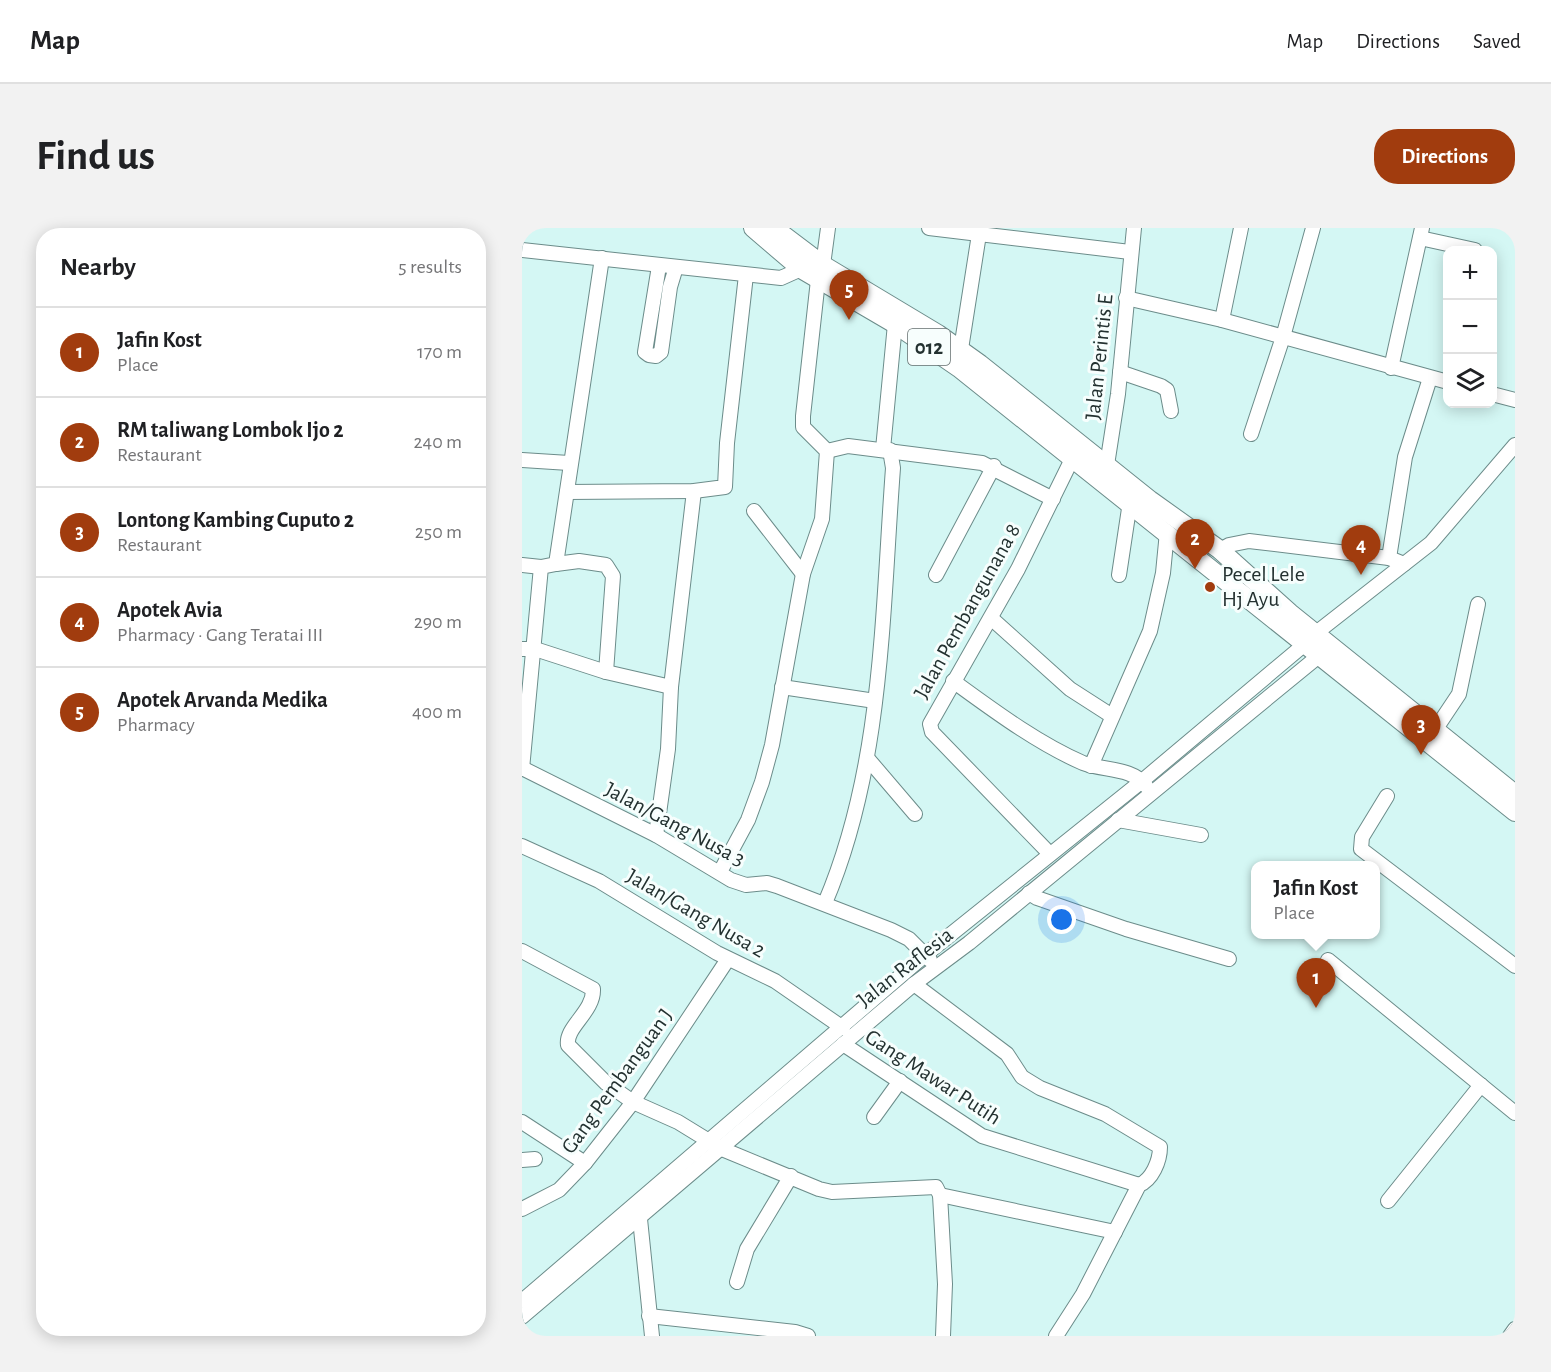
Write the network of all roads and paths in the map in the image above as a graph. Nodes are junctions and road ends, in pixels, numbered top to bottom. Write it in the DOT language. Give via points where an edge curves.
graph roads {
  1 [pos="753,228"];
  2 [pos="774,228"];
  3 [pos="828,228"];
  4 [pos="929,228"];
  5 [pos="1134,228"];
  6 [pos="1240,228"];
  7 [pos="1313,228"];
  8 [pos="980,231"];
  9 [pos="1421,233"];
  10 [pos="1462,246"];
  11 [pos="522,250"];
  12 [pos="1130,252"];
  13 [pos="602,258"];
  14 [pos="659,266"];
  15 [pos="676,267"];
  16 [pos="801,269"];
  17 [pos="821,272"];
  18 [pos="746,275"];
  19 [pos="1126,298"];
  20 [pos="1222,320"];
  21 [pos="895,324"];
  22 [pos="1283,337"];
  23 [pos="961,349"];
  24 [pos="1391,368"];
  25 [pos="1120,372"];
  26 [pos="1430,378"];
  27 [pos="1443,381"];
  28 [pos="1497,395"];
  29 [pos="1515,399"];
  30 [pos="1171,411"];
  31 [pos="1251,434"];
  32 [pos="1515,445"];
  33 [pos="886,449"];
  34 [pos="827,451"];
  35 [pos="1073,457"];
  36 [pos="522,460"];
  37 [pos="569,463"];
  38 [pos="994,466"];
  39 [pos="1106,471"];
  40 [pos="694,491"];
  41 [pos="567,492"];
  42 [pos="1053,499"];
  43 [pos="1150,500"];
  44 [pos="1130,502"];
  45 [pos="754,511"];
  46 [pos="1164,530"];
  47 [pos="1220,550"];
  48 [pos="1389,558"];
  49 [pos="556,564"];
  50 [pos="1404,564"];
  51 [pos="522,565"];
  52 [pos="542,567"];
  53 [pos="803,574"];
  54 [pos="936,575"];
  55 [pos="1119,575"];
  56 [pos="1478,604"];
  57 [pos="991,618"];
  58 [pos="1316,644"];
  59 [pos="529,649"];
  60 [pos="606,672"];
  61 [pos="953,681"];
  62 [pos="671,687"];
  63 [pos="782,687"];
  64 [pos="875,701"];
  65 [pos="1112,716"];
  66 [pos="525,718"];
  67 [pos="1435,730"];
  68 [pos="868,759"];
  69 [pos="1091,766"];
  70 [pos="522,768"];
  71 [pos="1147,787"];
  72 [pos="1515,794"];
  73 [pos="1387,796"];
  74 [pos="1515,812"];
  75 [pos="915,814"];
  76 [pos="1118,820"];
  77 [pos="656,835"];
  78 [pos="1201,835"];
  79 [pos="522,846"];
  80 [pos="1050,854"];
  81 [pos="1377,861"];
  82 [pos="1380,863"];
  83 [pos="720,872"];
  84 [pos="1029,893"];
  85 [pos="825,903"];
  86 [pos="522,951"];
  87 [pos="728,959"];
  88 [pos="1229,959"];
  89 [pos="1328,960"];
  90 [pos="932,961"];
  91 [pos="1515,966"];
  92 [pos="914,984"];
  93 [pos="864,1018"];
  94 [pos="843,1028"];
  95 [pos="843,1044"];
  96 [pos="900,1081"];
  97 [pos="1481,1084"];
  98 [pos="633,1102"];
  99 [pos="1515,1113"];
  100 [pos="874,1117"];
  101 [pos="522,1122"];
  102 [pos="717,1144"];
  103 [pos="585,1163"];
  104 [pos="791,1176"];
  105 [pos="1139,1185"];
  106 [pos="940,1195"];
  107 [pos="1388,1201"];
  108 [pos="522,1209"];
  109 [pos="636,1214"];
  110 [pos="1115,1232"];
  111 [pos="737,1282"];
  112 [pos="522,1301"];
  113 [pos="650,1316"];
  114 [pos="522,1317"];
  115 [pos="1515,1329"];
  116 [pos="652,1336"];
  117 [pos="808,1336"];
  118 [pos="943,1336"];
  119 [pos="1056,1336"];
  120 [pos="1510,1336"];
  1 -- 16 [label="main road, 012"];
  2 -- 17 [label="main road, 012"];
  3 -- 17 [label="street"];
  4 -- 8 [label="street"];
  5 -- 12 [label="street, Jalan Perintis E"];
  6 -- 20 [label="street"];
  7 -- 22 [label="street"];
  8 -- 12 [label="street"];
  8 -- 23 [label="street"];
  9 -- 10 [label="street"];
  9 -- 24 [label="street"];
  11 -- 13 [label="street"];
  12 -- 19 [label="street, Jalan Perintis E"];
  13 -- 14 [label="street"];
  13 -- 37 [label="street"];
  14 -- 15 [label="street"];
  14 -- 15 [label="street" via="645,352 656,356 661,352"];
  15 -- 18 [label="street"];
  16 -- 17 [label="main road, 012"];
  16 -- 18 [label="street" via="781,278"];
  17 -- 21 [label="main road, 012"];
  17 -- 23 [label="main road, 012"];
  17 -- 34 [label="street" via="803,427"];
  18 -- 40 [label="street" via="725,487"];
  19 -- 20 [label="street"];
  19 -- 25 [label="street, Jalan Perintis E"];
  20 -- 22 [label="street"];
  21 -- 33 [label="street"];
  21 -- 35 [label="main road, 012" via="959,368"];
  22 -- 24 [label="street"];
  22 -- 31 [label="street"];
  23 -- 39 [label="main road, 012"];
  24 -- 26 [label="street"];
  25 -- 30 [label="street" via="1167,390"];
  25 -- 39 [label="street, Jalan Perintis E"];
  26 -- 27 [label="street"];
  26 -- 48 [label="street" via="1405,457"];
  28 -- 29 [label="street"];
  32 -- 50 [label="street, Jalan Raflesia" via="1431,543"];
  33 -- 34 [label="street" via="848,446"];
  33 -- 38 [label="street"];
  33 -- 64 [label="street" via="893,468"];
  34 -- 53 [label="street" via="822,519"];
  35 -- 39 [label="main road, 012"];
  35 -- 42 [label="street, Jalan Pembangunana 8"];
  36 -- 37 [label="street"];
  37 -- 41 [label="street"];
  38 -- 42 [label="street"];
  38 -- 54 [label="street"];
  39 -- 43 [label="main road"];
  39 -- 44 [label="main road"];
  40 -- 41 [label="street"];
  40 -- 62 [label="street"];
  41 -- 49 [label="street"];
  42 -- 57 [label="street, Jalan Pembangunana 8"];
  43 -- 46 [label="main road" via="1143,501 1142,507"];
  43 -- 47 [label="main road"];
  44 -- 46 [label="main road"];
  44 -- 55 [label="street"];
  45 -- 53 [label="street"];
  46 -- 58 [label="main road"];
  46 -- 65 [label="street" via="1163,573 1150,631"];
  47 -- 48 [label="street" via="1249,541"];
  47 -- 58 [label="main road"];
  48 -- 50 [label="street"];
  49 -- 52 [label="street"];
  49 -- 60 [label="street" via="606,564 613,576"];
  50 -- 58 [label="street, Jalan Raflesia"];
  51 -- 52 [label="street"];
  52 -- 59 [label="street"];
  53 -- 63 [label="street"];
  56 -- 67 [label="street" via="1459,694"];
  57 -- 61 [label="street, Jalan Pembangunana 8"];
  57 -- 65 [label="street" via="1070,689"];
  58 -- 67 [label="main road"];
  58 -- 71 [label="street, Jalan Raflesia"];
  58 -- 74 [label="main road"];
  59 -- 60 [label="street"];
  59 -- 66 [label="street"];
  60 -- 62 [label="street"];
  61 -- 69 [label="street" via="1048,745"];
  61 -- 80 [label="street, Jalan Pembangunana 8" via="931,719 932,732"];
  62 -- 77 [label="street" via="668,749"];
  63 -- 64 [label="street"];
  63 -- 83 [label="street" via="762,782 748,820"];
  64 -- 68 [label="street"];
  65 -- 69 [label="street"];
  66 -- 70 [label="street"];
  67 -- 72 [label="main road"];
  68 -- 75 [label="street"];
  68 -- 85 [label="street" via="848,842"];
  69 -- 71 [label="street" via="1119,771"];
  70 -- 77 [label="street, Jalan/Gang Nusa 3"];
  71 -- 76 [label="street, Jalan Raflesia"];
  71 -- 80 [label="street, Jalan Raflesia"];
  73 -- 81 [label="street" via="1362,837 1361,849"];
  76 -- 78 [label="street"];
  76 -- 84 [label="street, Jalan Raflesia"];
  77 -- 83 [label="street, Jalan/Gang Nusa 3"];
  79 -- 87 [label="street, Jalan/Gang Nusa 2" via="599,881"];
  80 -- 90 [label="street, Jalan Raflesia"];
  82 -- 91 [label="street"];
  83 -- 85 [label="street, Jalan/Gang Nusa 3" via="740,884 767,883"];
  84 -- 88 [label="street" via="1126,929"];
  84 -- 90 [label="street, Jalan Raflesia"];
  85 -- 90 [label="street, Jalan/Gang Nusa 3" via="900,934"];
  86 -- 98 [label="street" via="593,989 593,1000 570,1033 568,1045 606,1083"];
  87 -- 94 [label="street, Jalan/Gang Nusa 2" via="774,981"];
  87 -- 98 [label="street, Gang Pembanguan J"];
  89 -- 97 [label="street"];
  90 -- 92 [label="street, Jalan Raflesia"];
  90 -- 93 [label="street, Jalan Raflesia"];
  92 -- 93 [label="street, Jalan Raflesia"];
  92 -- 105 [label="street" via="1007,1054 1022,1077 1105,1114 1160,1147 1149,1178"];
  93 -- 94 [label="street, Jalan Raflesia"];
  93 -- 95 [label="street, Jalan Raflesia"];
  94 -- 102 [label="street, Jalan Raflesia"];
  95 -- 96 [label="street, Gang Mawar Putih"];
  95 -- 102 [label="street, Jalan Raflesia"];
  96 -- 100 [label="street"];
  96 -- 105 [label="street, Gang Mawar Putih" via="994,1142"];
  97 -- 99 [label="street"];
  97 -- 107 [label="street"];
  98 -- 102 [label="street"];
  98 -- 103 [label="street, Gang Pembanguan J"];
  101 -- 103 [label="street"];
  102 -- 104 [label="street"];
  102 -- 109 [label="street, Jalan Raflesia"];
  103 -- 108 [label="street, Gang Pembanguan J" via="559,1190"];
  104 -- 106 [label="street" via="832,1192 930,1185"];
  104 -- 111 [label="street" via="747,1249"];
  105 -- 110 [label="street"];
  106 -- 110 [label="street"];
  106 -- 118 [label="street" via="945,1284"];
  109 -- 112 [label="street, Jalan Raflesia"];
  109 -- 113 [label="street"];
  109 -- 114 [label="street, Jalan Raflesia"];
  110 -- 119 [label="street"];
  113 -- 116 [label="street"];
  113 -- 117 [label="street"];
  115 -- 120 [label="street"];
}
